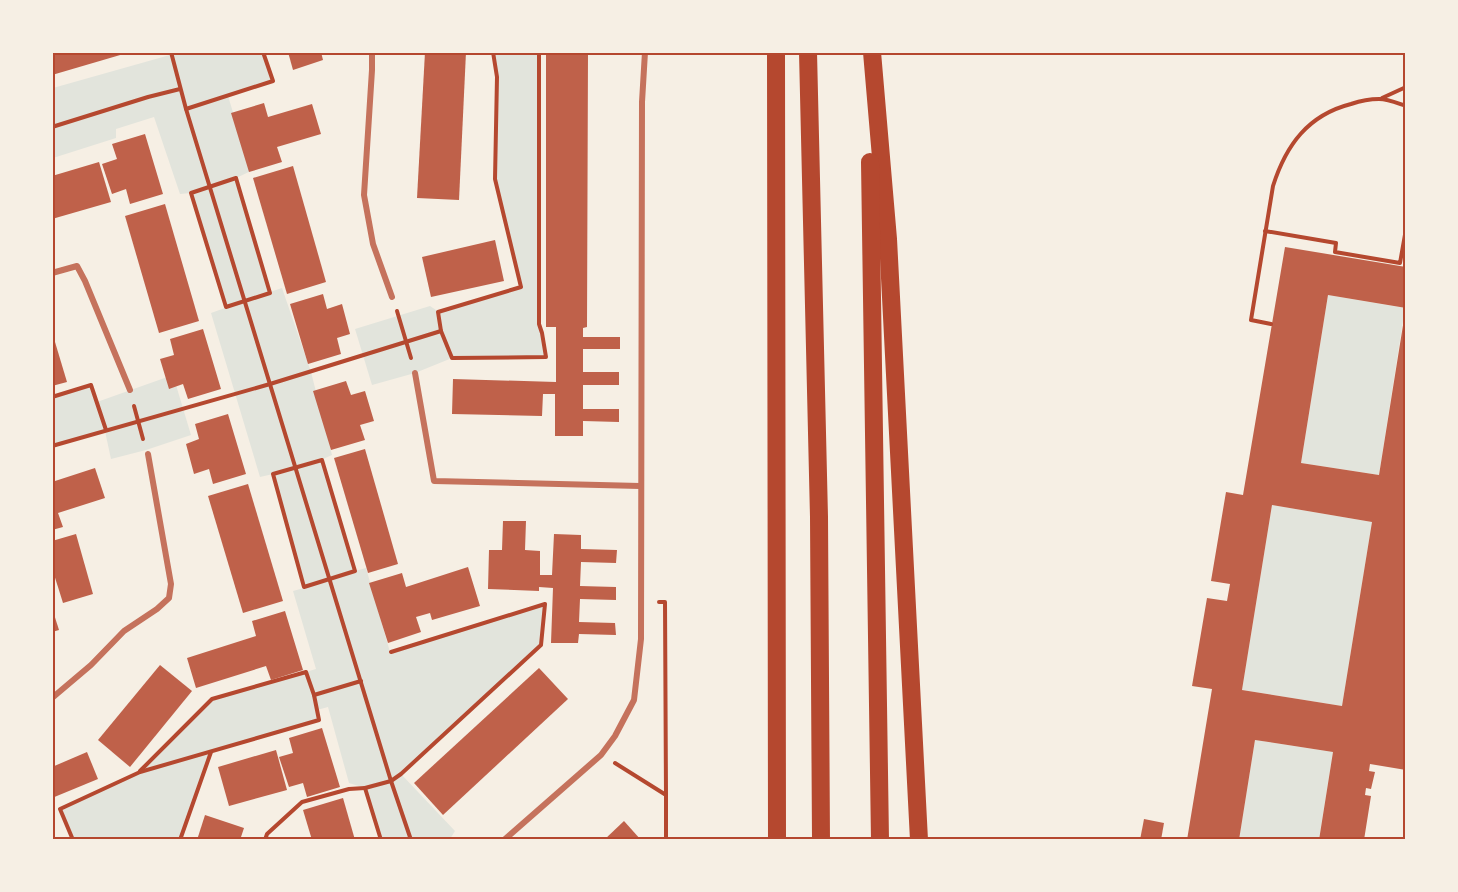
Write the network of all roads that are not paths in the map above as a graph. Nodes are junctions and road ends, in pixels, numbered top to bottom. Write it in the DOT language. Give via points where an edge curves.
graph roads {
  1 [pos="372,52"];
  2 [pos="645,52"];
  3 [pos="776,52"];
  4 [pos="808,52"];
  5 [pos="870,52"];
  6 [pos="52,273"];
  7 [pos="392,297"];
  8 [pos="415,373"];
  9 [pos="130,390"];
  10 [pos="148,454"];
  11 [pos="640,486"];
  12 [pos="52,698"];
  13 [pos="504,840"];
  14 [pos="777,840"];
  15 [pos="821,840"];
  16 [pos="879,840"];
  17 [pos="920,840"];
  1 -- 7 [label="street" via="364,195 373,244"];
  2 -- 11 [label="street"];
  3 -- 14 [label="highway"];
  4 -- 15 [label="highway" via="819,517"];
  5 -- 16 [label="highway"];
  5 -- 17 [label="highway" via="888,239"];
  6 -- 9 [label="street" via="77,266"];
  8 -- 11 [label="street" via="434,481"];
  10 -- 12 [label="street" via="171,584 169,598 124,631"];
  11 -- 13 [label="street" via="641,639 634,700 601,755"];
}
